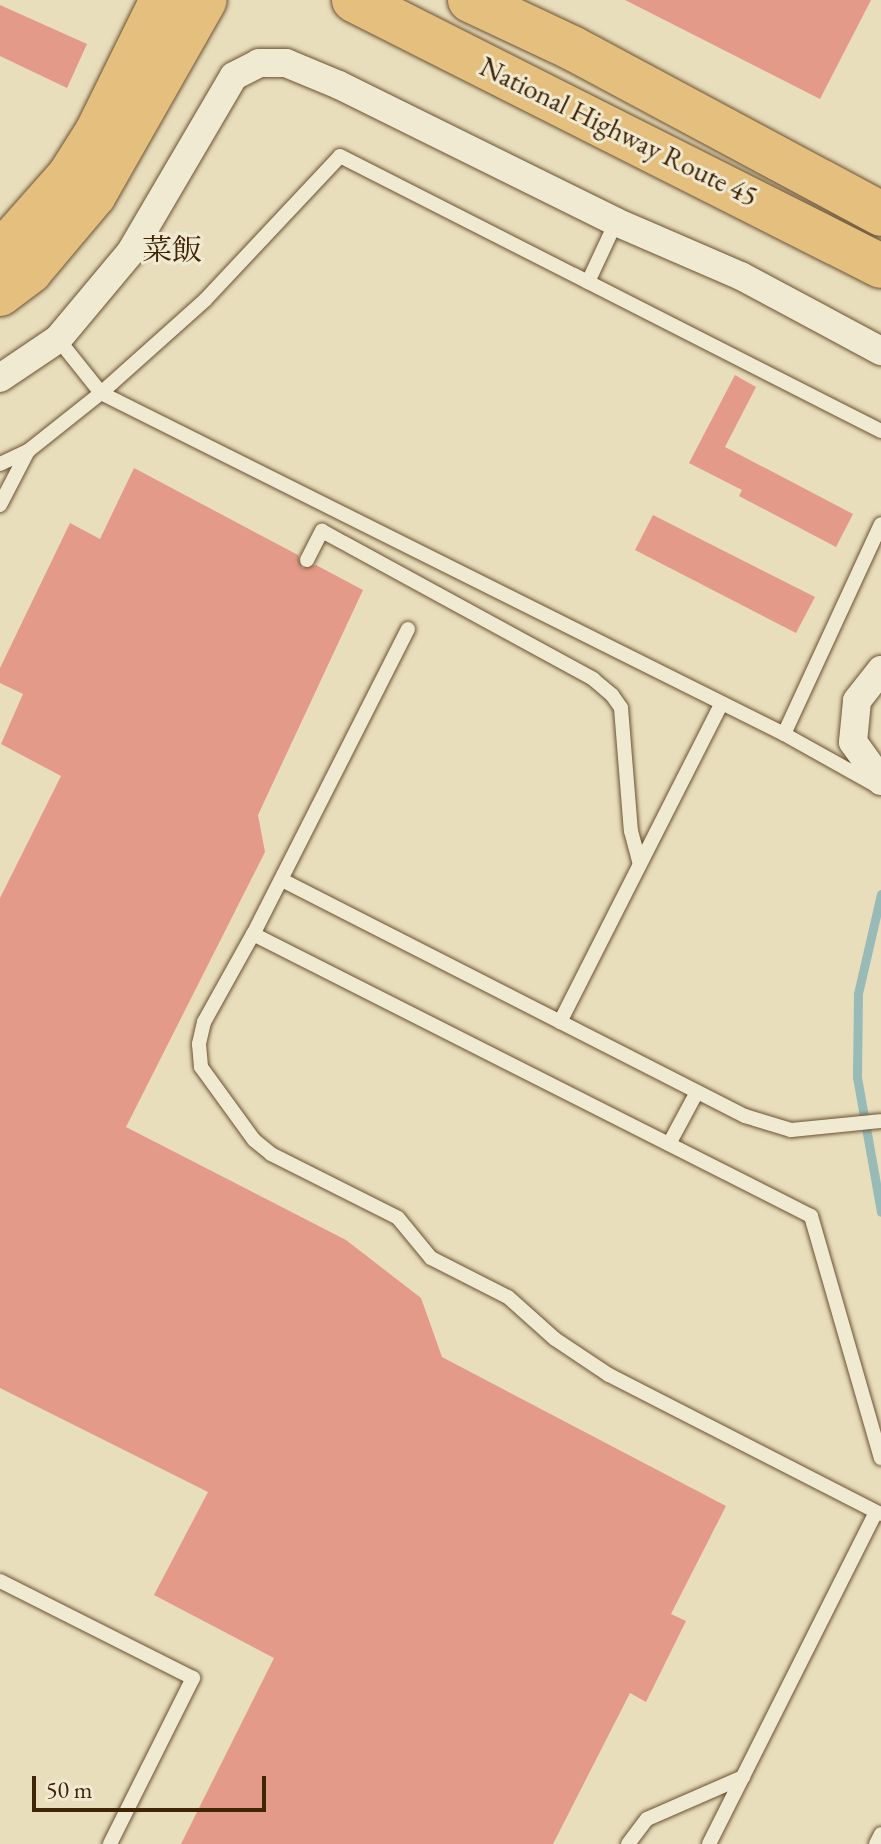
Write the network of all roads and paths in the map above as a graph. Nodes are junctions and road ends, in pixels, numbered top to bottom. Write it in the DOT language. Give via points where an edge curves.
graph roads {
  1 [pos="162,0"];
  2 [pos="205,0"];
  3 [pos="354,0"];
  4 [pos="470,0"];
  5 [pos="881,214"];
  6 [pos="616,222"];
  7 [pos="0,254"];
  8 [pos="881,266"];
  9 [pos="588,282"];
  10 [pos="0,294"];
  11 [pos="58,339"];
  12 [pos="881,351"];
  13 [pos="0,378"];
  14 [pos="101,393"];
  15 [pos="881,431"];
  16 [pos="28,451"];
  17 [pos="0,464"];
  18 [pos="0,505"];
  19 [pos="881,524"];
  20 [pos="307,560"];
  21 [pos="408,629"];
  22 [pos="881,670"];
  23 [pos="721,704"];
  24 [pos="784,734"];
  25 [pos="881,781"];
  26 [pos="881,788"];
  27 [pos="640,864"];
  28 [pos="282,880"];
  29 [pos="253,934"];
  30 [pos="560,1022"];
  31 [pos="697,1092"];
  32 [pos="881,1121"];
  33 [pos="669,1144"];
  34 [pos="881,1458"];
  35 [pos="878,1514"];
  36 [pos="0,1581"];
  37 [pos="743,1777"];
  38 [pos="881,1834"];
  39 [pos="110,1844"];
  40 [pos="628,1844"];
  41 [pos="709,1844"];
  42 [pos="876,1844"];
  1 -- 7 [label="highway" via="69,176"];
  2 -- 10 [label="highway" via="94,195 30,271"];
  3 -- 8 [label="highway, National Highway Route 45"];
  4 -- 5 [label="highway, National Highway Route 45" via="572,48"];
  6 -- 9 [label="lane"];
  6 -- 11 [label="street" via="339,85 286,63 259,63 234,76 147,228"];
  6 -- 12 [label="street" via="741,276"];
  9 -- 14 [label="lane" via="340,156 205,300"];
  9 -- 15 [label="lane"];
  11 -- 13 [label="street"];
  11 -- 14 [label="lane"];
  14 -- 16 [label="lane"];
  14 -- 23 [label="lane"];
  16 -- 17 [label="lane"];
  16 -- 18 [label="lane"];
  19 -- 24 [label="lane"];
  20 -- 27 [label="lane" via="322,531 593,679 621,708 631,831"];
  21 -- 28 [label="lane"];
  22 -- 25 [label="street" via="857,701 853,742"];
  23 -- 24 [label="lane"];
  23 -- 27 [label="lane"];
  24 -- 26 [label="lane"];
  27 -- 30 [label="lane"];
  28 -- 29 [label="lane"];
  28 -- 30 [label="lane"];
  29 -- 33 [label="lane"];
  29 -- 35 [label="lane" via="204,1022 199,1044 201,1067 254,1140 271,1154 398,1218 431,1258 508,1297 555,1339 609,1375"];
  30 -- 31 [label="lane"];
  31 -- 32 [label="lane" via="745,1116 791,1130"];
  31 -- 33 [label="lane"];
  33 -- 34 [label="lane" via="811,1216"];
  35 -- 37 [label="lane"];
  36 -- 39 [label="lane" via="193,1678"];
  37 -- 40 [label="lane" via="647,1819"];
  37 -- 41 [label="lane"];
  38 -- 42 [label="lane"];
}
